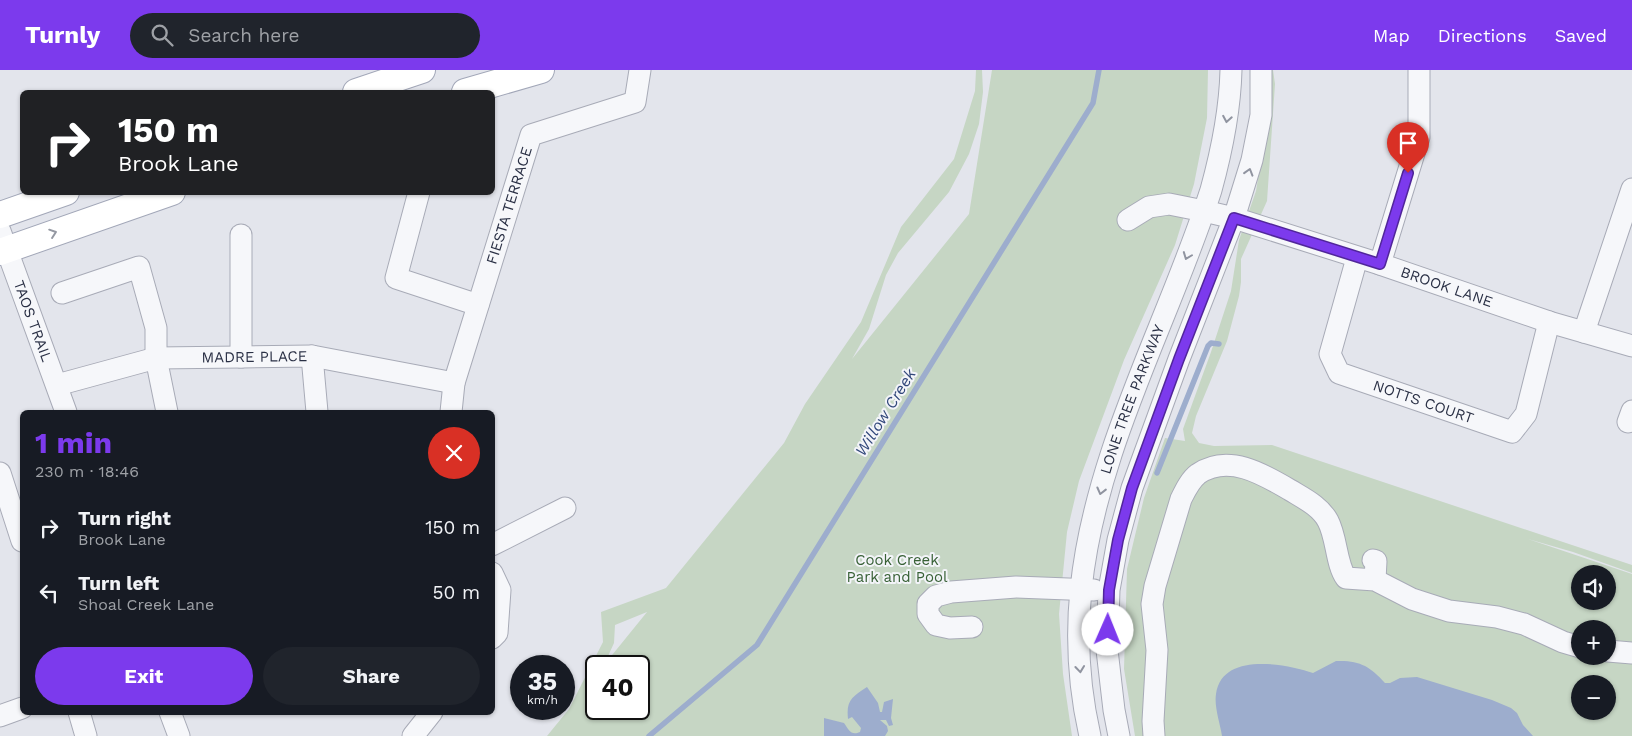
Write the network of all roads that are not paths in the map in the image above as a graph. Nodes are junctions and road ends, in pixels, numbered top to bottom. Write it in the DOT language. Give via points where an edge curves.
graph roads {
  1 [pos="422,70"];
  2 [pos="541,70"];
  3 [pos="640,70"];
  4 [pos="1231,70"];
  5 [pos="1261,70"];
  6 [pos="1419,70"];
  7 [pos="362,90"];
  8 [pos="472,90"];
  9 [pos="1632,189"];
  10 [pos="57,195"];
  11 [pos="162,195"];
  12 [pos="417,195"];
  13 [pos="1204,211"];
  14 [pos="1628,214"];
  15 [pos="0,215"];
  16 [pos="1234,218"];
  17 [pos="1128,220"];
  18 [pos="240,234"];
  19 [pos="2,244"];
  20 [pos="1357,258"];
  21 [pos="1380,264"];
  22 [pos="62,293"];
  23 [pos="478,305"];
  24 [pos="1549,322"];
  25 [pos="1584,332"];
  26 [pos="1632,346"];
  27 [pos="241,356"];
  28 [pos="312,356"];
  29 [pos="156,358"];
  30 [pos="454,383"];
  31 [pos="57,385"];
  32 [pos="65,410"];
  33 [pos="167,410"];
  34 [pos="317,410"];
  35 [pos="451,410"];
  36 [pos="0,473"];
  37 [pos="565,508"];
  38 [pos="20,535"];
  39 [pos="495,543"];
  40 [pos="495,579"];
  41 [pos="1081,589"];
  42 [pos="1109,590"];
  43 [pos="972,627"];
  44 [pos="495,635"];
  45 [pos="1571,645"];
  46 [pos="1616,652"];
  47 [pos="1632,653"];
  48 [pos="20,709"];
  49 [pos="80,715"];
  50 [pos="171,715"];
  51 [pos="430,715"];
  52 [pos="0,716"];
  53 [pos="86,736"];
  54 [pos="178,736"];
  55 [pos="413,736"];
  56 [pos="1090,736"];
  57 [pos="1120,736"];
  58 [pos="1154,736"];
  1 -- 7 [label="main road"];
  2 -- 8 [label="main road"];
  3 -- 23 [label="street, FIESTA TERRACE" via="635,102 531,135"];
  4 -- 13 [label="street, LONE TREE PARKWAY, one-way" via="1221,153"];
  16 -- 5 [label="street, LONE TREE PARKWAY, one-way" via="1252,160 1261,115"];
  6 -- 21 [label="street" via="1419,137"];
  9 -- 14 [label="street"];
  10 -- 15 [label="main road"];
  19 -- 11 [label="main road, one-way"];
  12 -- 23 [label="street" via="396,278"];
  13 -- 16 [label="street, BROOK LANE"];
  13 -- 17 [label="street, BROOK LANE" via="1169,204 1149,207"];
  13 -- 41 [label="street, LONE TREE PARKWAY, one-way" via="1104,477"];
  14 -- 25 [label="street"];
  16 -- 20 [label="street, BROOK LANE"];
  16 -- 42 [label="street, LONE TREE PARKWAY" via="1132,488"];
  18 -- 27 [label="street"];
  19 -- 31 [label="street, TAOS TRAIL"];
  20 -- 21 [label="street, BROOK LANE"];
  20 -- 24 [label="street, NOTTS COURT" via="1330,354 1339,373 1512,432 1526,414"];
  21 -- 24 [label="street, BROOK LANE"];
  22 -- 29 [label="street" via="138,267 156,328"];
  23 -- 30 [label="street, FIESTA TERRACE"];
  24 -- 25 [label="street, BROOK LANE"];
  25 -- 26 [label="street, BROOK LANE"];
  27 -- 28 [label="street, MADRE PLACE"];
  27 -- 29 [label="street, MADRE PLACE"];
  28 -- 30 [label="street, MADRE PLACE"];
  28 -- 34 [label="street"];
  29 -- 31 [label="street, MADRE PLACE"];
  29 -- 33 [label="street"];
  30 -- 35 [label="street, FIESTA TERRACE"];
  31 -- 32 [label="street, TAOS TRAIL"];
  36 -- 38 [label="street"];
  37 -- 39 [label="street"];
  40 -- 44 [label="street" via="500,590"];
  41 -- 42 [label="street"];
  41 -- 43 [label="street" via="1016,587 951,592 936,596 928,604 928,614 936,625"];
  41 -- 56 [label="street, LONE TREE PARKWAY, one-way" via="1079,657"];
  42 -- 57 [label="street, LONE TREE PARKWAY" via="1108,650"];
  45 -- 58 [label="street" via="1497,616 1429,606 1398,593 1374,570 1348,578 1341,570 1338,548 1327,520 1318,509 1250,469 1222,465 1197,474 1188,486 1173,521 1155,586 1152,604 1157,650"];
  46 -- 47 [label="street"];
  48 -- 52 [label="street"];
  49 -- 53 [label="street"];
  50 -- 54 [label="street"];
  51 -- 55 [label="street"];
}
